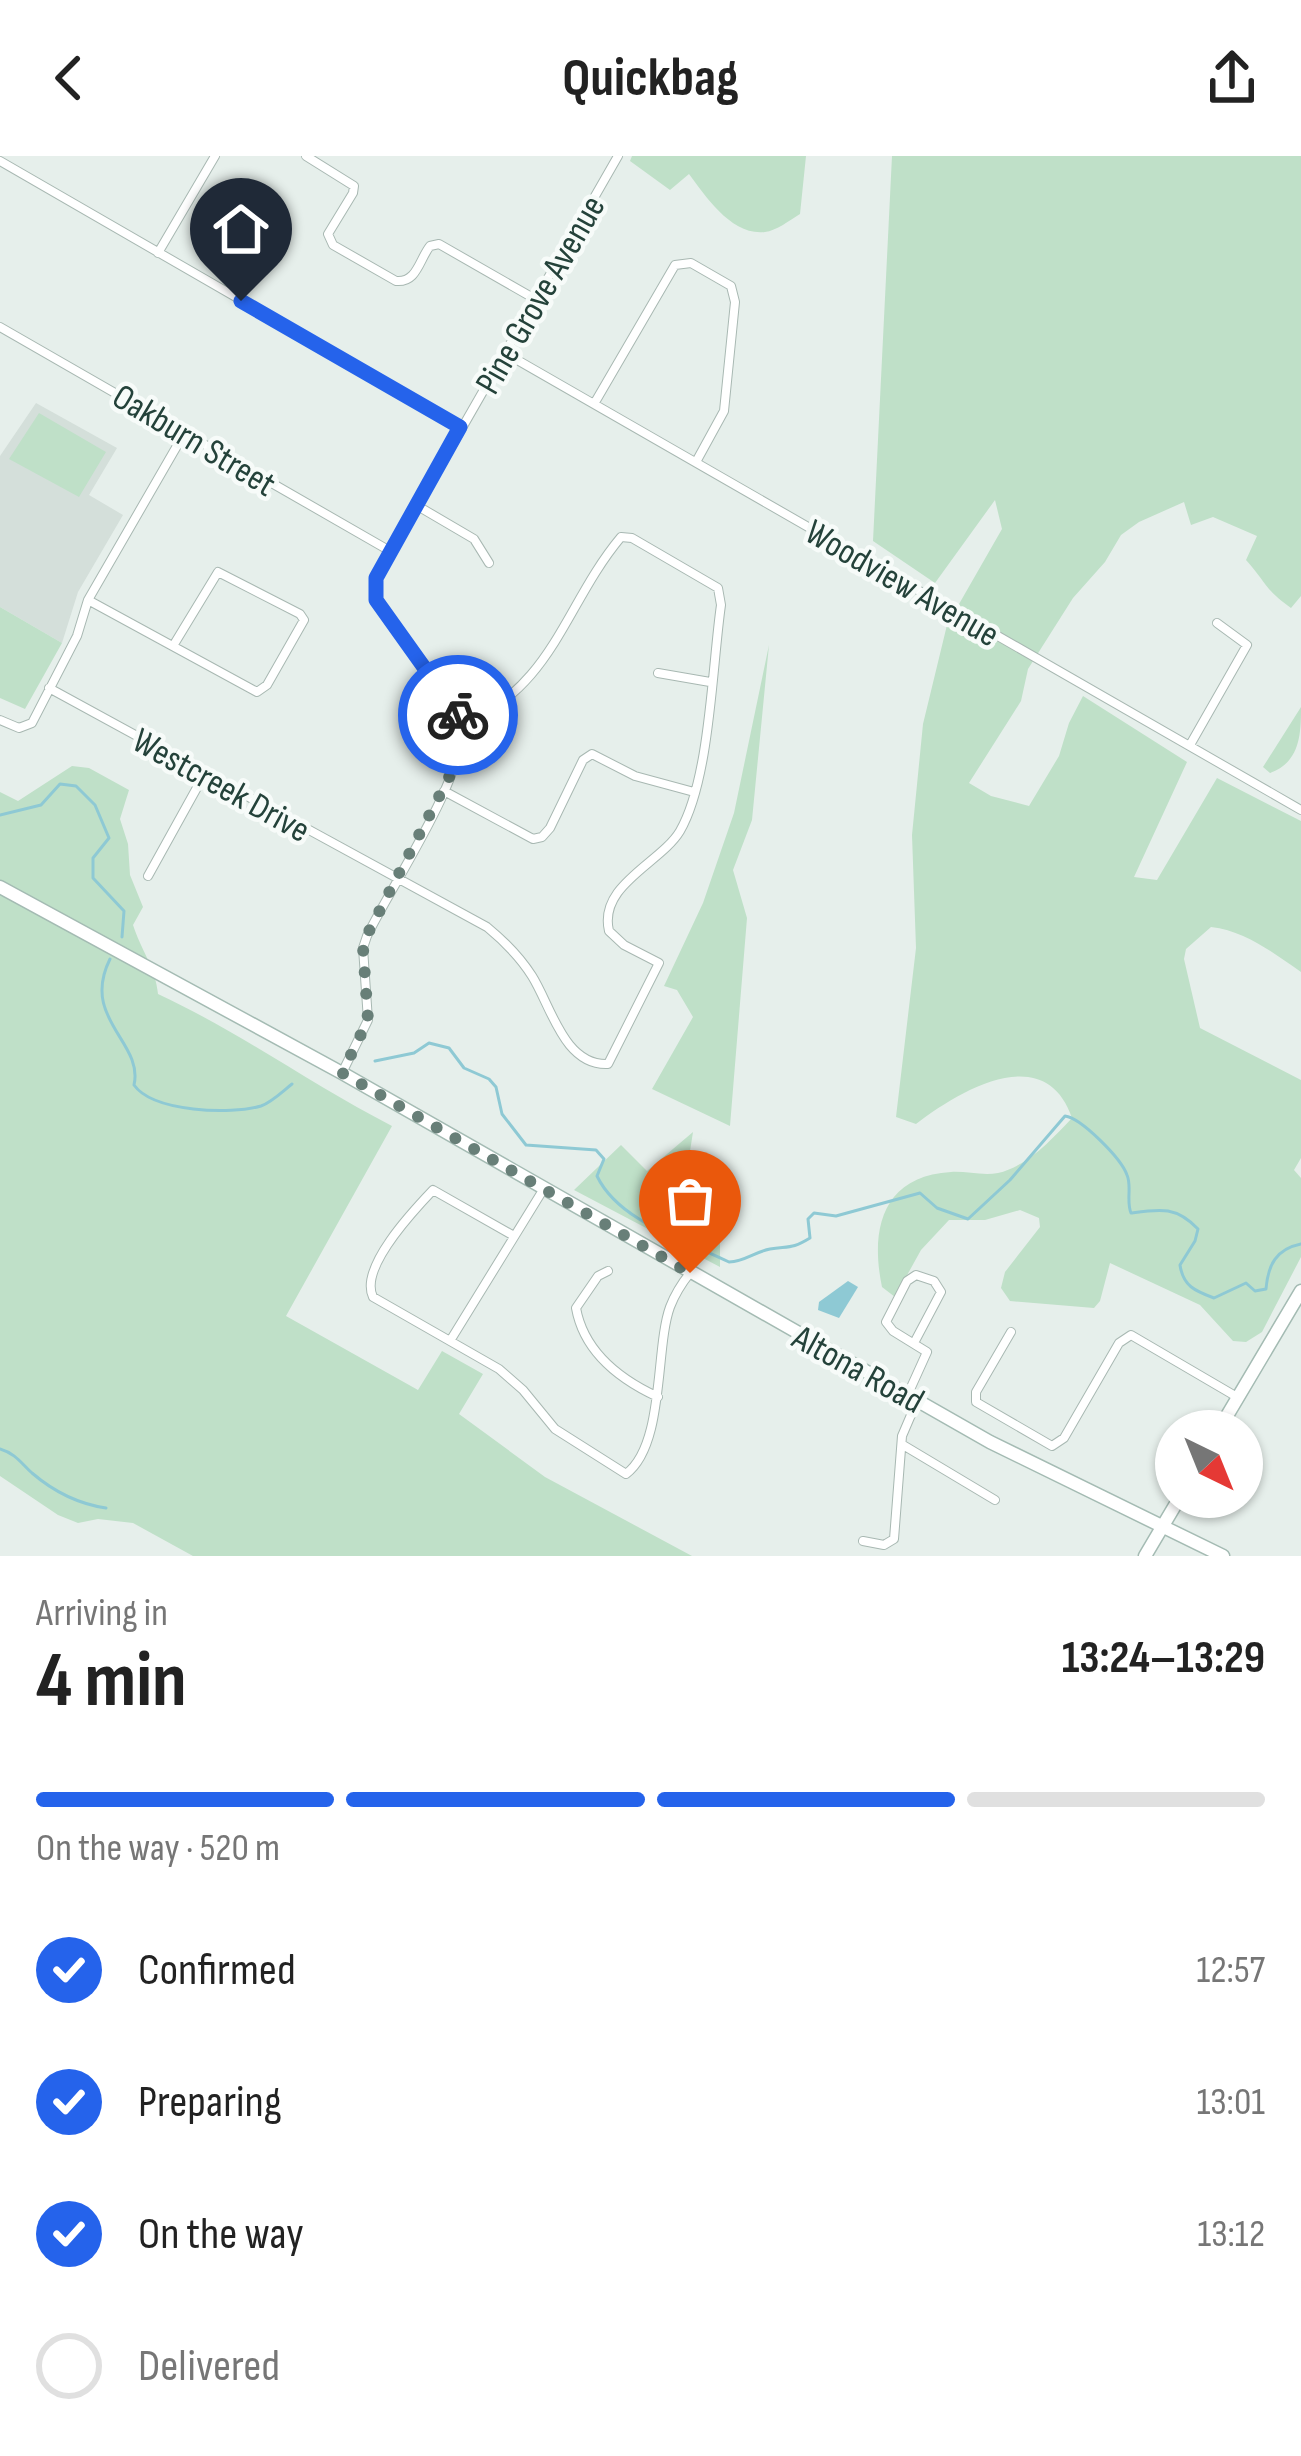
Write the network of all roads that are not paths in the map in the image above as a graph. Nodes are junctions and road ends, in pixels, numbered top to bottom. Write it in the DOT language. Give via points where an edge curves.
graph roads {
  1 [pos="215,156"];
  2 [pos="306,156"];
  3 [pos="618,156"];
  4 [pos="0,161"];
  5 [pos="158,253"];
  6 [pos="535,299"];
  7 [pos="0,327"];
  8 [pos="505,353"];
  9 [pos="594,404"];
  10 [pos="460,427"];
  11 [pos="184,432"];
  12 [pos="696,462"];
  13 [pos="416,505"];
  14 [pos="390,551"];
  15 [pos="489,563"];
  16 [pos="88,600"];
  17 [pos="1217,622"];
  18 [pos="173,646"];
  19 [pos="658,673"];
  20 [pos="710,682"];
  21 [pos="49,688"];
  22 [pos="0,720"];
  23 [pos="461,725"];
  24 [pos="1190,745"];
  25 [pos="204,775"];
  26 [pos="444,791"];
  27 [pos="694,791"];
  28 [pos="1301,810"];
  29 [pos="148,876"];
  30 [pos="397,878"];
  31 [pos="0,886"];
  32 [pos="342,1073"];
  33 [pos="543,1190"];
  34 [pos="514,1236"];
  35 [pos="608,1271"];
  36 [pos="690,1273"];
  37 [pos="1301,1291"];
  38 [pos="1011,1332"];
  39 [pos="450,1341"];
  40 [pos="914,1343"];
  41 [pos="658,1397"];
  42 [pos="912,1398"];
  43 [pos="1238,1398"];
  44 [pos="1231,1410"];
  45 [pos="903,1445"];
  46 [pos="995,1500"];
  47 [pos="1168,1518"];
  48 [pos="1162,1528"];
  49 [pos="863,1541"];
  50 [pos="1144,1556"];
  51 [pos="1222,1556"];
  1 -- 5 [label="street"];
  2 -- 6 [label="street" via="353,186 328,234 333,245 405,282 439,244"];
  3 -- 6 [label="street, Pine Grove Avenue"];
  4 -- 5 [label="street"];
  5 -- 10 [label="street"];
  6 -- 8 [label="street, Pine Grove Avenue"];
  7 -- 11 [label="street, Oakburn Street"];
  8 -- 9 [label="street, Woodview Avenue"];
  8 -- 10 [label="street, Pine Grove Avenue"];
  9 -- 12 [label="street, Woodview Avenue"];
  9 -- 12 [label="street" via="675,265 696,265 731,286 734,302 724,411"];
  10 -- 13 [label="street, Pine Grove Avenue"];
  11 -- 14 [label="street, Oakburn Street"];
  11 -- 16 [label="street"];
  12 -- 24 [label="street, Woodview Avenue"];
  13 -- 14 [label="street, Pine Grove Avenue"];
  13 -- 15 [label="street" via="474,539"];
  14 -- 23 [label="street, Pine Grove Avenue" via="376,578 376,600"];
  16 -- 18 [label="street"];
  16 -- 21 [label="street"];
  17 -- 24 [label="street" via="1247,645"];
  18 -- 18 [label="street" via="257,692 304,620 218,572"];
  19 -- 20 [label="street"];
  20 -- 23 [label="street" via="718,588 621,537 534,674"];
  20 -- 27 [label="street"];
  21 -- 22 [label="street" via="32,723 19,728"];
  21 -- 25 [label="street, Westcreek Drive"];
  23 -- 26 [label="street"];
  24 -- 28 [label="street, Woodview Avenue"];
  25 -- 29 [label="street"];
  25 -- 30 [label="street, Westcreek Drive"];
  26 -- 27 [label="street" via="533,839 550,828 592,754 635,776"];
  26 -- 30 [label="street"];
  27 -- 30 [label="street, Westcreek Drive" via="677,836 628,878 608,916 609,931 624,945 659,963 608,1064 565,1039 504,940"];
  30 -- 32 [label="street" via="363,948 368,1020"];
  31 -- 32 [label="main road, Altona Road"];
  32 -- 33 [label="main road, Altona Road"];
  33 -- 34 [label="street"];
  33 -- 36 [label="main road, Altona Road"];
  34 -- 39 [label="street"];
  34 -- 39 [label="street" via="433,1190 371,1274 373,1297"];
  35 -- 41 [label="street" via="576,1308 579,1324 616,1375"];
  36 -- 41 [label="street" via="669,1309"];
  36 -- 42 [label="main road, Altona Road"];
  37 -- 43 [label="main road"];
  38 -- 43 [label="street" via="976,1402 1052,1445 1131,1335"];
  39 -- 41 [label="street" via="511,1379 555,1430 626,1474 637,1466"];
  40 -- 40 [label="street" via="886,1322 916,1275 940,1292"];
  40 -- 42 [label="street" via="927,1356"];
  42 -- 45 [label="street"];
  42 -- 48 [label="main road, Altona Road"];
  43 -- 44 [label="main road"];
  45 -- 46 [label="street"];
  45 -- 49 [label="street" via="894,1539"];
  47 -- 48 [label="main road"];
  48 -- 50 [label="main road"];
  48 -- 51 [label="main road, Altona Road"];
}
